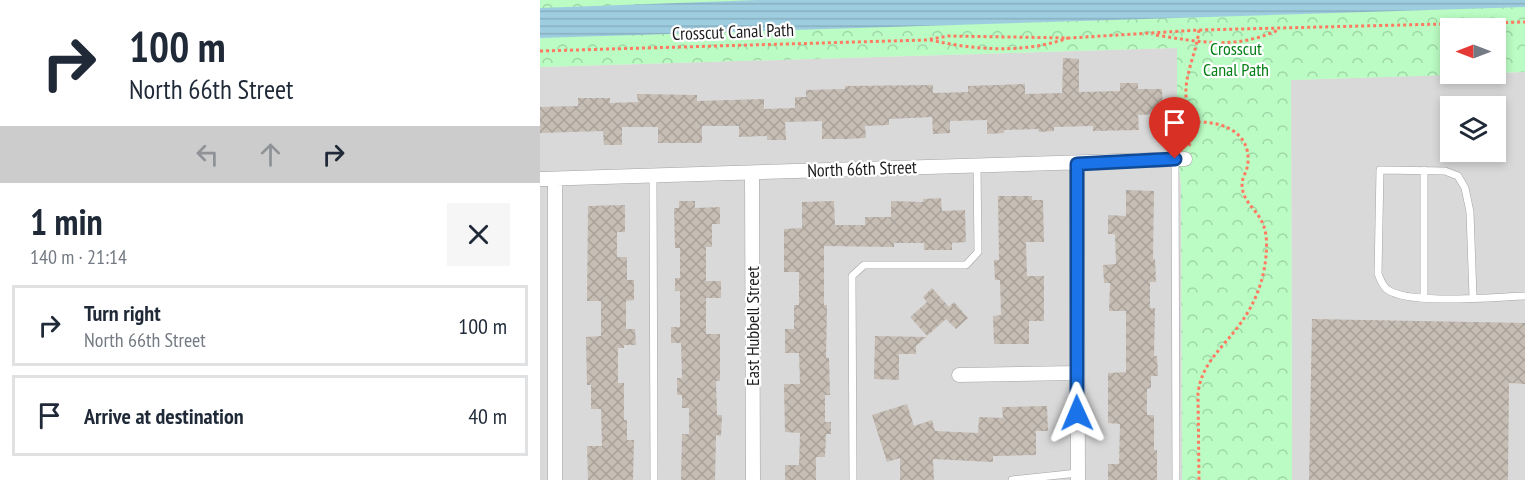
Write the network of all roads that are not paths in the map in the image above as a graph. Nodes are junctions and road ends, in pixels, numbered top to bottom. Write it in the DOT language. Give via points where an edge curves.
graph roads {
  1 [pos="1180,159"];
  2 [pos="1077,164"];
  3 [pos="977,166"];
  4 [pos="1424,170"];
  5 [pos="752,173"];
  6 [pos="653,175"];
  7 [pos="540,179"];
  8 [pos="555,179"];
  9 [pos="1525,296"];
  10 [pos="1473,297"];
  11 [pos="1424,298"];
  12 [pos="1076,373"];
  13 [pos="959,375"];
  14 [pos="1078,476"];
  15 [pos="555,480"];
  16 [pos="654,480"];
  17 [pos="753,480"];
  18 [pos="853,480"];
  19 [pos="1012,480"];
  20 [pos="1176,480"];
  1 -- 2 [label="street, North 66th Street"];
  1 -- 20 [label="lane"];
  2 -- 3 [label="street, North 66th Street"];
  2 -- 12 [label="street"];
  3 -- 5 [label="street, North 66th Street"];
  3 -- 18 [label="lane" via="978,252 966,265 864,265 852,276"];
  4 -- 10 [label="lane" via="1445,171 1458,177 1465,188 1470,212"];
  4 -- 11 [label="lane"];
  4 -- 11 [label="lane" via="1380,170 1378,274 1389,290"];
  5 -- 6 [label="street, North 66th Street"];
  5 -- 17 [label="street, East Hubbell Street"];
  6 -- 8 [label="street, North 66th Street"];
  6 -- 16 [label="lane"];
  7 -- 8 [label="street, North 66th Street"];
  8 -- 15 [label="street"];
  9 -- 10 [label="lane"];
  10 -- 11 [label="lane"];
  12 -- 13 [label="street"];
  12 -- 14 [label="street"];
  14 -- 19 [label="lane"];
}
